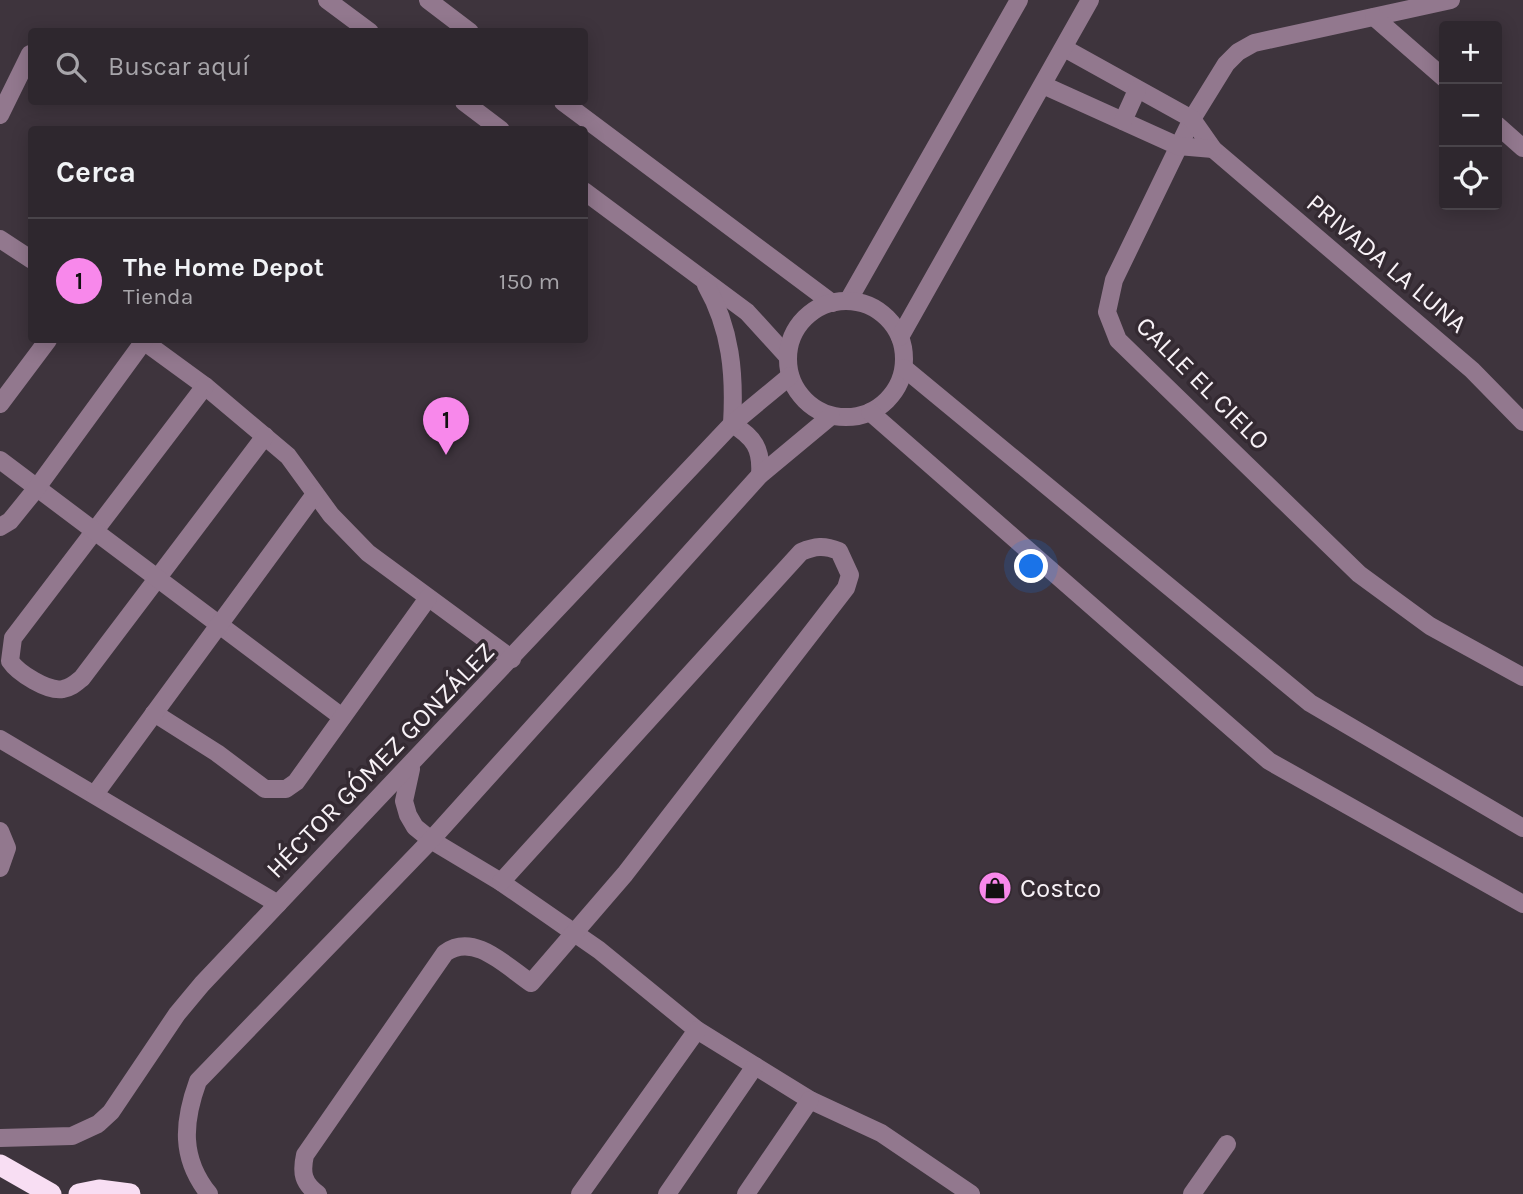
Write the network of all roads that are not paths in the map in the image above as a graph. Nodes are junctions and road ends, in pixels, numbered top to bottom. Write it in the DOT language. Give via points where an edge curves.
graph roads {
  1 [pos="327,0"];
  2 [pos="428,0"];
  3 [pos="1019,0"];
  4 [pos="1090,0"];
  5 [pos="1451,0"];
  6 [pos="1374,17"];
  7 [pos="365,28"];
  8 [pos="465,28"];
  9 [pos="1064,48"];
  10 [pos="28,58"];
  11 [pos="1439,75"];
  12 [pos="1044,85"];
  13 [pos="1137,90"];
  14 [pos="468,105"];
  15 [pos="567,105"];
  16 [pos="0,115"];
  17 [pos="1192,119"];
  18 [pos="1123,121"];
  19 [pos="496,126"];
  20 [pos="1502,129"];
  21 [pos="1178,146"];
  22 [pos="1523,148"];
  23 [pos="1213,149"];
  24 [pos="588,194"];
  25 [pos="0,239"];
  26 [pos="28,257"];
  27 [pos="702,279"];
  28 [pos="840,302"];
  29 [pos="900,337"];
  30 [pos="46,343"];
  31 [pos="141,343"];
  32 [pos="147,343"];
  33 [pos="788,357"];
  34 [pos="904,368"];
  35 [pos="790,376"];
  36 [pos="205,386"];
  37 [pos="0,404"];
  38 [pos="870,412"];
  39 [pos="831,416"];
  40 [pos="1523,422"];
  41 [pos="732,424"];
  42 [pos="265,436"];
  43 [pos="0,460"];
  44 [pos="760,475"];
  45 [pos="36,489"];
  46 [pos="315,494"];
  47 [pos="0,527"];
  48 [pos="94,531"];
  49 [pos="157,578"];
  50 [pos="428,598"];
  51 [pos="218,625"];
  52 [pos="512,659"];
  53 [pos="1523,677"];
  54 [pos="154,713"];
  55 [pos="342,717"];
  56 [pos="0,739"];
  57 [pos="412,765"];
  58 [pos="95,794"];
  59 [pos="1523,828"];
  60 [pos="0,831"];
  61 [pos="431,841"];
  62 [pos="0,868"];
  63 [pos="501,882"];
  64 [pos="278,904"];
  65 [pos="1523,904"];
  66 [pos="573,932"];
  67 [pos="697,1030"];
  68 [pos="755,1066"];
  69 [pos="810,1100"];
  70 [pos="0,1138"];
  71 [pos="1227,1144"];
  72 [pos="0,1165"];
  73 [pos="51,1194"];
  74 [pos="79,1194"];
  75 [pos="130,1194"];
  76 [pos="209,1194"];
  77 [pos="318,1194"];
  78 [pos="580,1194"];
  79 [pos="667,1194"];
  80 [pos="746,1194"];
  81 [pos="971,1194"];
  82 [pos="1192,1194"];
  1 -- 7 [label="street"];
  2 -- 8 [label="street"];
  3 -- 28 [label="street"];
  4 -- 9 [label="street"];
  5 -- 6 [label="street, CALLE EL CIELO"];
  6 -- 11 [label="street"];
  6 -- 17 [label="street, CALLE EL CIELO" via="1254,43 1226,64"];
  9 -- 12 [label="street"];
  9 -- 13 [label="street"];
  10 -- 16 [label="street"];
  12 -- 18 [label="street"];
  12 -- 29 [label="street"];
  13 -- 17 [label="street"];
  13 -- 18 [label="street"];
  14 -- 19 [label="street"];
  15 -- 28 [label="street"];
  17 -- 21 [label="street, CALLE EL CIELO"];
  17 -- 23 [label="street, PRIVADA LA LUNA"];
  18 -- 21 [label="street"];
  20 -- 22 [label="street"];
  21 -- 23 [label="street"];
  21 -- 53 [label="street, CALLE EL CIELO" via="1114,280 1107,312 1118,340 1359,574 1430,626"];
  23 -- 40 [label="street, PRIVADA LA LUNA" via="1472,369"];
  24 -- 27 [label="street"];
  25 -- 26 [label="street"];
  27 -- 33 [label="street" via="747,312"];
  27 -- 41 [label="street" via="719,307 727,333 734,385"];
  28 -- 29 [label="street" via="869,306 888,318"];
  28 -- 33 [label="street" via="815,310 801,323 791,339"];
  29 -- 34 [label="street"];
  30 -- 37 [label="street"];
  31 -- 45 [label="street"];
  32 -- 36 [label="street"];
  33 -- 35 [label="street"];
  34 -- 38 [label="street" via="892,394"];
  34 -- 59 [label="street" via="1310,703"];
  35 -- 39 [label="street" via="799,394"];
  35 -- 41 [label="street, HÉCTOR GÓMEZ GONZÁLEZ"];
  36 -- 42 [label="street"];
  36 -- 48 [label="street"];
  38 -- 39 [label="street"];
  38 -- 65 [label="street" via="1269,761"];
  39 -- 44 [label="street"];
  41 -- 44 [label="street" via="747,432 757,445"];
  41 -- 52 [label="street, HÉCTOR GÓMEZ GONZÁLEZ"];
  42 -- 46 [label="street" via="288,456"];
  42 -- 49 [label="street"];
  43 -- 45 [label="street"];
  44 -- 61 [label="street"];
  45 -- 47 [label="street" via="10,522"];
  45 -- 48 [label="street"];
  46 -- 50 [label="street" via="348,535"];
  46 -- 51 [label="street"];
  48 -- 49 [label="street"];
  48 -- 49 [label="street" via="13,638 10,661 15,668 55,690 73,686"];
  49 -- 51 [label="street"];
  50 -- 52 [label="street"];
  50 -- 55 [label="street"];
  51 -- 54 [label="street"];
  51 -- 55 [label="street"];
  52 -- 57 [label="street, HÉCTOR GÓMEZ GONZÁLEZ"];
  54 -- 55 [label="street" via="265,789 276,791 296,782"];
  54 -- 58 [label="street"];
  56 -- 58 [label="street"];
  57 -- 61 [label="street" via="404,802 415,827"];
  57 -- 64 [label="street, HÉCTOR GÓMEZ GONZÁLEZ"];
  58 -- 64 [label="street"];
  60 -- 62 [label="street" via="7,848"];
  61 -- 63 [label="street"];
  61 -- 76 [label="street" via="198,1081 185,1132 188,1157"];
  63 -- 66 [label="street"];
  63 -- 66 [label="street" via="801,552 827,546 839,551 850,575 846,588 625,874"];
  64 -- 70 [label="street, HÉCTOR GÓMEZ GONZÁLEZ" via="177,1014 123,1096 98,1124 72,1136"];
  66 -- 67 [label="street"];
  66 -- 77 [label="street" via="531,983 474,946 463,944 444,953 305,1155 305,1183"];
  67 -- 68 [label="street"];
  67 -- 78 [label="street"];
  68 -- 69 [label="street"];
  68 -- 79 [label="street"];
  69 -- 80 [label="street"];
  69 -- 81 [label="street" via="881,1133"];
  71 -- 82 [label="street"];
  72 -- 73 [label="highway"];
  74 -- 75 [label="highway" via="99,1190"];
}
